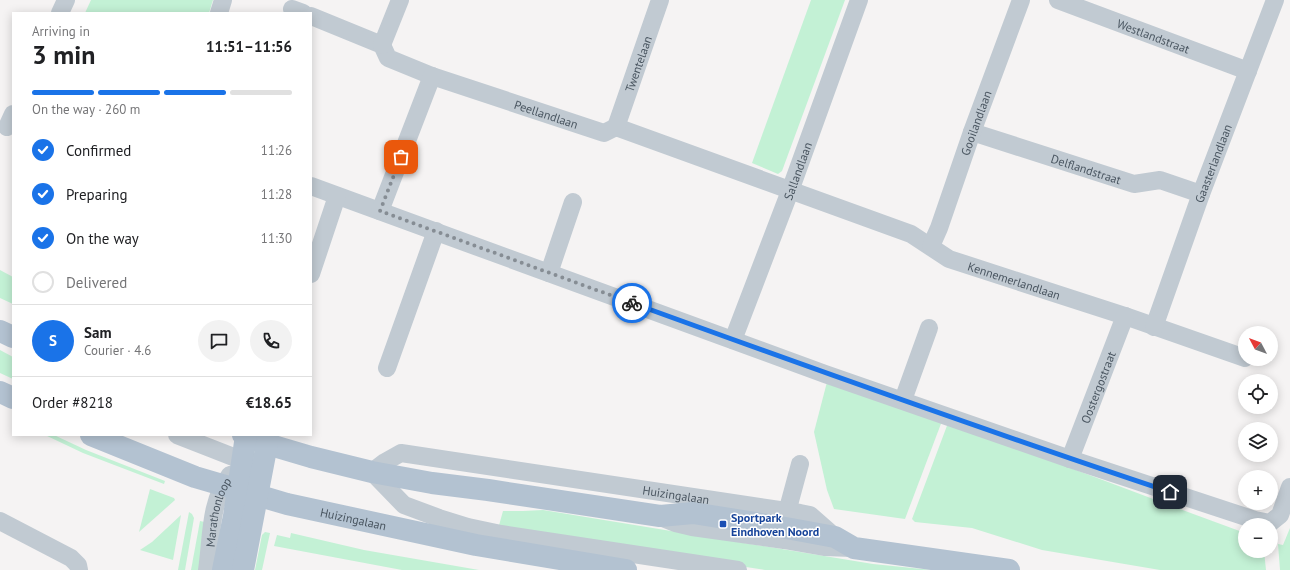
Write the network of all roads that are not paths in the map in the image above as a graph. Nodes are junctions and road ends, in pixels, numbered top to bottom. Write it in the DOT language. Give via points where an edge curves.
graph roads {
  1 [pos="66,0"];
  2 [pos="224,0"];
  3 [pos="400,0"];
  4 [pos="660,0"];
  5 [pos="859,0"];
  6 [pos="1021,0"];
  7 [pos="1275,0"];
  8 [pos="1067,3"];
  9 [pos="60,12"];
  10 [pos="219,12"];
  11 [pos="312,16"];
  12 [pos="382,45"];
  13 [pos="1248,71"];
  14 [pos="432,76"];
  15 [pos="616,127"];
  16 [pos="972,132"];
  17 [pos="312,186"];
  18 [pos="790,191"];
  19 [pos="1201,194"];
  20 [pos="337,196"];
  21 [pos="573,202"];
  22 [pos="380,211"];
  23 [pos="436,231"];
  24 [pos="931,246"];
  25 [pos="314,254"];
  26 [pos="312,267"];
  27 [pos="549,273"];
  28 [pos="1125,316"];
  29 [pos="1154,327"];
  30 [pos="929,328"];
  31 [pos="0,331"];
  32 [pos="12,337"];
  33 [pos="733,340"];
  34 [pos="1238,355"];
  35 [pos="387,368"];
  36 [pos="0,392"];
  37 [pos="12,398"];
  38 [pos="903,400"];
  39 [pos="93,436"];
  40 [pos="180,436"];
  41 [pos="245,436"];
  42 [pos="250,436"];
  43 [pos="268,440"];
  44 [pos="1070,459"];
  45 [pos="241,460"];
  46 [pos="800,464"];
  47 [pos="372,472"];
  48 [pos="1290,487"];
  49 [pos="239,491"];
  50 [pos="787,512"];
  51 [pos="660,516"];
  52 [pos="0,521"];
  53 [pos="835,537"];
  54 [pos="854,548"];
  55 [pos="79,570"];
  56 [pos="207,570"];
  57 [pos="223,570"];
  58 [pos="243,570"];
  59 [pos="626,570"];
  60 [pos="738,570"];
  61 [pos="1009,570"];
  1 -- 9 [label="street"];
  2 -- 10 [label="street"];
  3 -- 12 [label="street"];
  4 -- 15 [label="street, Twentelaan"];
  5 -- 18 [label="street, Sallandlaan"];
  6 -- 16 [label="street, Gooilandlaan"];
  7 -- 13 [label="street, Gaasterlandlaan"];
  8 -- 13 [label="street, Westlandstraat"];
  11 -- 12 [label="street"];
  12 -- 14 [label="street, Peellandlaan" via="388,58"];
  13 -- 19 [label="street, Gaasterlandlaan"];
  14 -- 15 [label="street, Peellandlaan" via="604,133"];
  14 -- 22 [label="street"];
  15 -- 18 [label="street"];
  16 -- 19 [label="street, Delflandstraat" via="1134,184 1160,180"];
  16 -- 24 [label="street, Gooilandlaan"];
  17 -- 20 [label="street"];
  18 -- 24 [label="street, Kennemerlandlaan" via="912,234"];
  18 -- 33 [label="street, Sallandlaan"];
  19 -- 29 [label="street, Gaasterlandlaan"];
  20 -- 22 [label="street"];
  20 -- 25 [label="street"];
  21 -- 27 [label="street"];
  22 -- 23 [label="street"];
  23 -- 27 [label="street"];
  23 -- 35 [label="street"];
  24 -- 28 [label="street, Kennemerlandlaan" via="949,259"];
  25 -- 26 [label="street"];
  27 -- 33 [label="street"];
  28 -- 29 [label="street, Kennemerlandlaan"];
  28 -- 44 [label="street, Oostergostraat"];
  29 -- 34 [label="street, Kennemerlandlaan"];
  30 -- 38 [label="street"];
  31 -- 32 [label="main road"];
  33 -- 38 [label="street" via="823,380"];
  36 -- 37 [label="main road"];
  38 -- 44 [label="street"];
  39 -- 49 [label="main road, Huizingalaan" via="176,470"];
  40 -- 45 [label="street"];
  41 -- 45 [label="main road"];
  42 -- 43 [label="main road, Huizingalaan"];
  43 -- 45 [label="street"];
  43 -- 47 [label="main road, Huizingalaan" via="311,457"];
  43 -- 49 [label="main road"];
  44 -- 48 [label="street" via="1270,523 1280,515"];
  45 -- 49 [label="main road"];
  46 -- 50 [label="street"];
  47 -- 50 [label="street, Huizingalaan" via="400,453"];
  47 -- 51 [label="main road, Huizingalaan" via="432,484"];
  47 -- 60 [label="street" via="404,505 468,527"];
  49 -- 56 [label="street, Marathonloop" via="214,512"];
  49 -- 57 [label="main road, Marathonloop"];
  49 -- 58 [label="main road"];
  49 -- 59 [label="main road, Huizingalaan" via="287,504 476,545"];
  50 -- 53 [label="street, Huizingalaan" via="810,515"];
  51 -- 53 [label="main road, Huizingalaan" via="693,513"];
  51 -- 54 [label="street, Huizingalaan" via="692,527 824,547"];
  52 -- 55 [label="street" via="71,558 78,564"];
  53 -- 54 [label="main road, Huizingalaan"];
  54 -- 61 [label="main road, Huizingalaan"];
}
